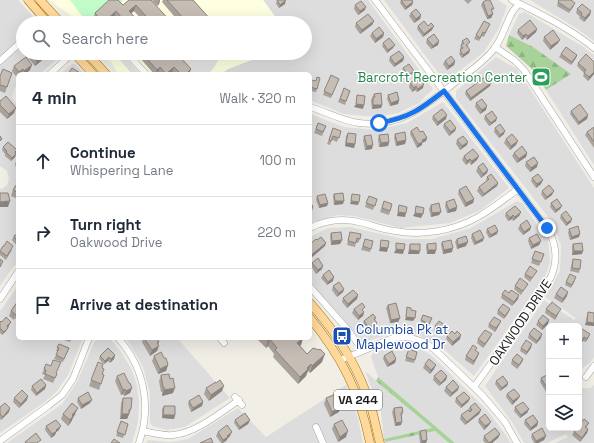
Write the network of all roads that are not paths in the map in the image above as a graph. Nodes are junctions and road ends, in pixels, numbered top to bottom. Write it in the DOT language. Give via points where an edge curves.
graph roads {
  1 [pos="28,0"];
  2 [pos="40,0"];
  3 [pos="375,0"];
  4 [pos="515,1"];
  5 [pos="42,16"];
  6 [pos="55,16"];
  7 [pos="16,46"];
  8 [pos="495,47"];
  9 [pos="594,48"];
  10 [pos="65,60"];
  11 [pos="80,60"];
  12 [pos="93,60"];
  13 [pos="133,60"];
  14 [pos="0,61"];
  15 [pos="52,72"];
  16 [pos="91,72"];
  17 [pos="104,72"];
  18 [pos="144,72"];
  19 [pos="444,91"];
  20 [pos="312,108"];
  21 [pos="594,177"];
  22 [pos="518,189"];
  23 [pos="312,227"];
  24 [pos="16,275"];
  25 [pos="312,289"];
  26 [pos="0,299"];
  27 [pos="312,305"];
  28 [pos="312,320"];
  29 [pos="88,340"];
  30 [pos="120,340"];
  31 [pos="222,340"];
  32 [pos="224,343"];
  33 [pos="363,352"];
  34 [pos="349,357"];
  35 [pos="340,360"];
  36 [pos="594,366"];
  37 [pos="586,377"];
  38 [pos="474,387"];
  39 [pos="239,401"];
  40 [pos="316,427"];
  41 [pos="143,431"];
  42 [pos="0,441"];
  43 [pos="139,443"];
  44 [pos="323,443"];
  45 [pos="370,443"];
  46 [pos="380,443"];
  47 [pos="517,443"];
  1 -- 5 [label="main road"];
  2 -- 6 [label="main road"];
  3 -- 19 [label="street, OAKWOOD DRIVE"];
  4 -- 8 [label="street"];
  4 -- 9 [label="street" via="555,22"];
  7 -- 14 [label="street"];
  8 -- 19 [label="street" via="479,64"];
  8 -- 21 [label="street" via="524,70"];
  10 -- 15 [label="street"];
  11 -- 16 [label="main road"];
  12 -- 17 [label="main road"];
  13 -- 18 [label="street"];
  19 -- 20 [label="street" via="410,115 379,123 348,122"];
  19 -- 22 [label="street, OAKWOOD DRIVE"];
  22 -- 23 [label="street" via="477,218 437,231 396,232 346,220"];
  22 -- 38 [label="street, OAKWOOD DRIVE" via="550,232 555,247 555,262 551,277"];
  24 -- 26 [label="street"];
  25 -- 33 [label="street" via="348,330"];
  27 -- 34 [label="main road, VA 244"];
  28 -- 35 [label="main road, VA 244"];
  29 -- 42 [label="street" via="73,379 62,395"];
  30 -- 41 [label="street" via="133,358 144,388 146,409"];
  31 -- 32 [label="street"];
  33 -- 34 [label="street"];
  33 -- 38 [label="street" via="393,338 416,339 434,349"];
  34 -- 35 [label="street"];
  34 -- 46 [label="main road, VA 244" via="367,396"];
  35 -- 45 [label="main road, VA 244" via="359,402"];
  36 -- 37 [label="street"];
  38 -- 47 [label="street" via="505,422"];
  39 -- 41 [label="street" via="191,430 173,435"];
  40 -- 44 [label="street"];
  41 -- 43 [label="street"];
}
